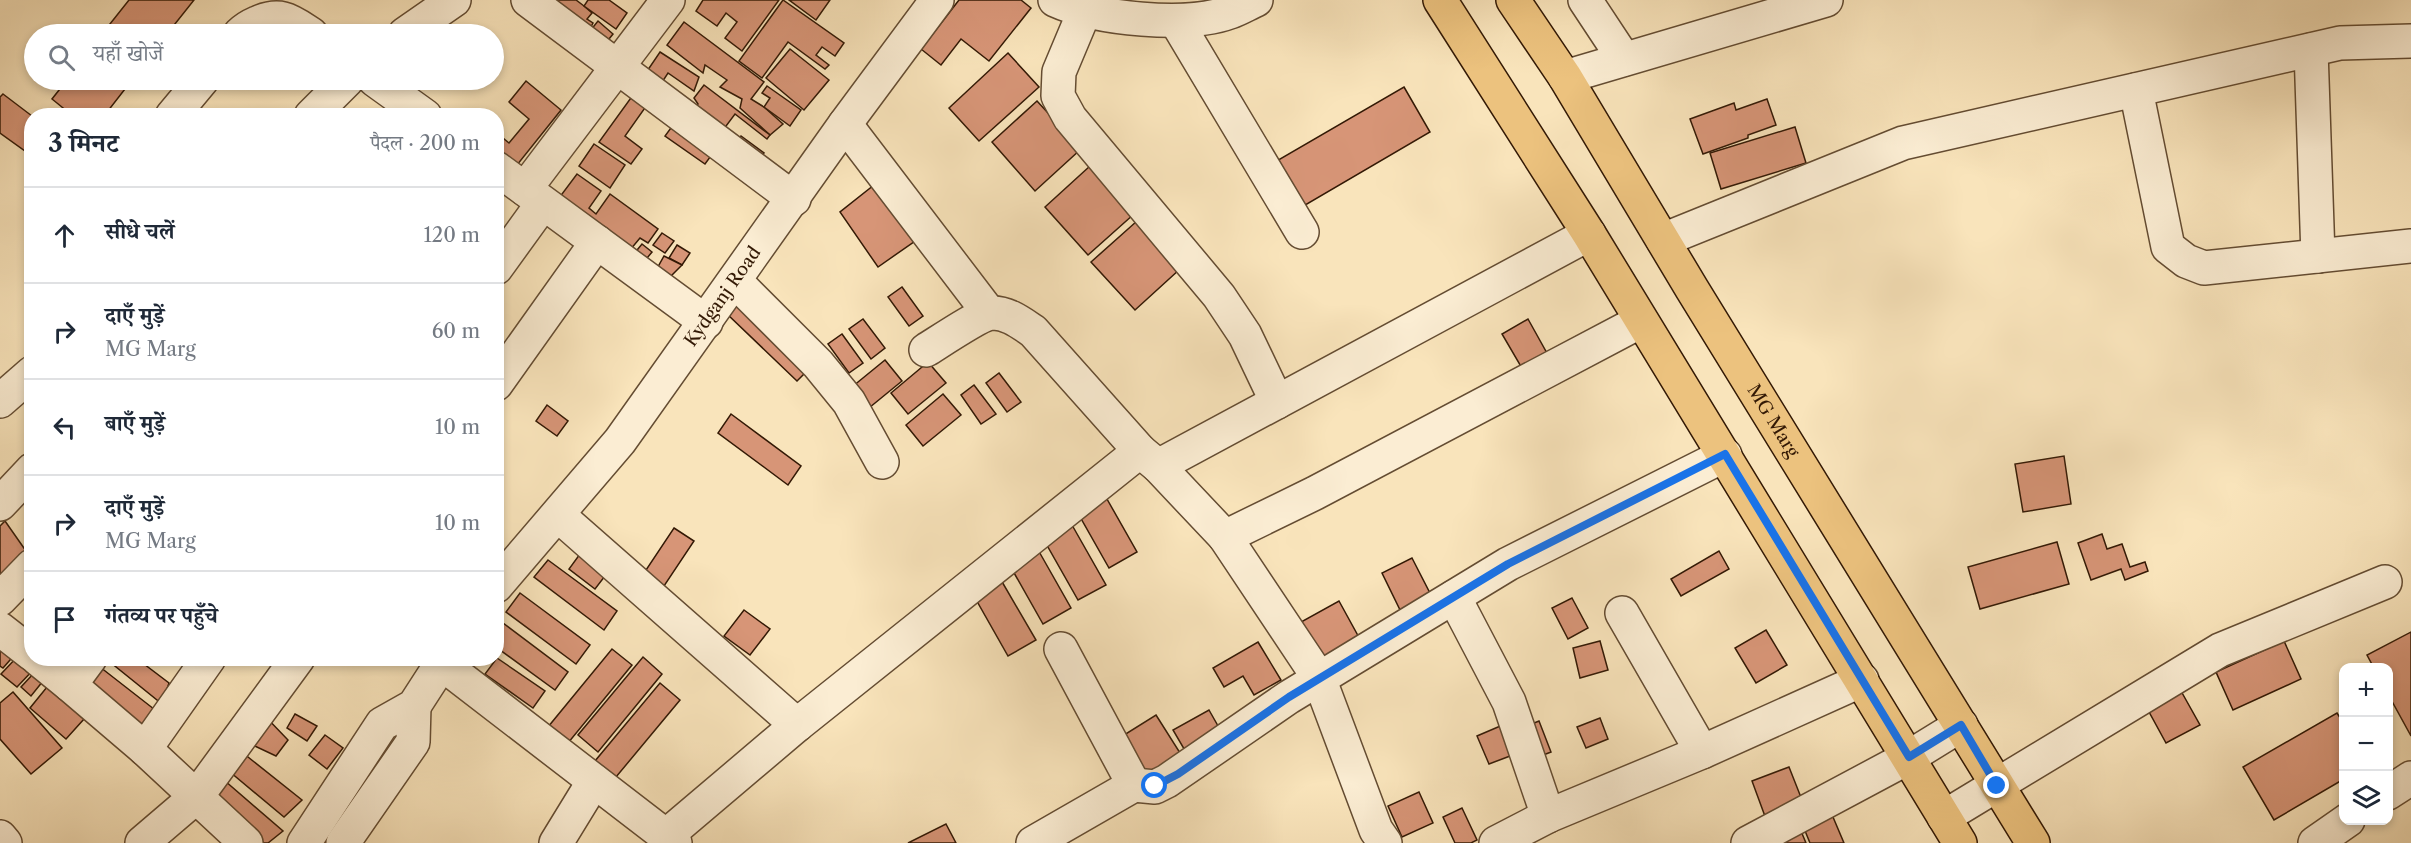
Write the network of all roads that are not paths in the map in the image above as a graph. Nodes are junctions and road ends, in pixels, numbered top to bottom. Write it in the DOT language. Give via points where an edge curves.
graph roads {
  1 [pos="454,0"];
  2 [pos="528,0"];
  3 [pos="1256,0"];
  4 [pos="1440,0"];
  5 [pos="1513,0"];
  6 [pos="1585,0"];
  7 [pos="1826,0"];
  8 [pos="665,1"];
  9 [pos="928,3"];
  10 [pos="1070,5"];
  11 [pos="1176,21"];
  12 [pos="255,24"];
  13 [pos="294,24"];
  14 [pos="419,24"];
  15 [pos="2411,41"];
  16 [pos="2311,50"];
  17 [pos="1624,59"];
  18 [pos="617,68"];
  19 [pos="1565,77"];
  20 [pos="194,90"];
  21 [pos="337,90"];
  22 [pos="388,90"];
  23 [pos="2136,90"];
  24 [pos="179,108"];
  25 [pos="319,108"];
  26 [pos="411,108"];
  27 [pos="845,124"];
  28 [pos="504,174"];
  29 [pos="534,196"];
  30 [pos="794,199"];
  31 [pos="1302,232"];
  32 [pos="1589,234"];
  33 [pos="1663,240"];
  34 [pos="597,242"];
  35 [pos="2411,246"];
  36 [pos="504,253"];
  37 [pos="2318,256"];
  38 [pos="735,281"];
  39 [pos="989,313"];
  40 [pos="1641,321"];
  41 [pos="706,322"];
  42 [pos="926,350"];
  43 [pos="504,373"];
  44 [pos="24,380"];
  45 [pos="0,401"];
  46 [pos="1277,402"];
  47 [pos="1725,454"];
  48 [pos="1149,458"];
  49 [pos="882,462"];
  50 [pos="24,478"];
  51 [pos="0,504"];
  52 [pos="558,515"];
  53 [pos="1225,537"];
  54 [pos="24,574"];
  55 [pos="504,577"];
  56 [pos="2385,582"];
  57 [pos="1454,597"];
  58 [pos="0,599"];
  59 [pos="1622,613"];
  60 [pos="0,628"];
  61 [pos="24,648"];
  62 [pos="1061,648"];
  63 [pos="47,666"];
  64 [pos="84,666"];
  65 [pos="203,666"];
  66 [pos="292,666"];
  67 [pos="440,666"];
  68 [pos="449,666"];
  69 [pos="1319,678"];
  70 [pos="1862,680"];
  71 [pos="70,685"];
  72 [pos="414,706"];
  73 [pos="797,725"];
  74 [pos="1961,725"];
  75 [pos="145,749"];
  76 [pos="1702,752"];
  77 [pos="1909,757"];
  78 [pos="2411,778"];
  79 [pos="594,781"];
  80 [pos="1134,785"];
  81 [pos="1997,786"];
  82 [pos="2393,790"];
  83 [pos="196,796"];
  84 [pos="1548,816"];
  85 [pos="2341,825"];
  86 [pos="1952,830"];
  87 [pos="0,837"];
  88 [pos="671,840"];
  89 [pos="4,843"];
  90 [pos="142,843"];
  91 [pos="246,843"];
  92 [pos="304,843"];
  93 [pos="343,843"];
  94 [pos="556,843"];
  95 [pos="1034,843"];
  96 [pos="1385,843"];
  97 [pos="1496,843"];
  98 [pos="1748,843"];
  99 [pos="2033,843"];
  100 [pos="2315,843"];
  1 -- 14 [label="street"];
  2 -- 18 [label="street"];
  3 -- 11 [label="street" via="1229,13"];
  4 -- 32 [label="main road"];
  5 -- 19 [label="main road, MG Marg"];
  6 -- 17 [label="street"];
  7 -- 17 [label="street"];
  8 -- 18 [label="street"];
  9 -- 27 [label="street, Kydganj Road"];
  10 -- 11 [label="street" via="1121,17"];
  10 -- 46 [label="street" via="1058,96 1070,118 1219,296 1245,335"];
  11 -- 31 [label="street"];
  12 -- 13 [label="street" via="270,17"];
  15 -- 16 [label="street" via="2340,43"];
  16 -- 23 [label="street"];
  16 -- 37 [label="street"];
  17 -- 19 [label="street"];
  18 -- 29 [label="street"];
  18 -- 30 [label="street"];
  19 -- 33 [label="main road, MG Marg"];
  20 -- 24 [label="street"];
  21 -- 25 [label="street"];
  22 -- 26 [label="street"];
  23 -- 33 [label="street" via="1903,143"];
  23 -- 37 [label="street" via="2168,247 2186,261 2204,268"];
  27 -- 30 [label="street, Kydganj Road"];
  27 -- 39 [label="street"];
  28 -- 29 [label="street"];
  29 -- 34 [label="street"];
  29 -- 36 [label="street"];
  30 -- 38 [label="street, Kydganj Road"];
  32 -- 40 [label="main road"];
  32 -- 46 [label="street"];
  33 -- 74 [label="main road, MG Marg"];
  34 -- 41 [label="street"];
  34 -- 43 [label="street"];
  35 -- 37 [label="street"];
  38 -- 41 [label="street, Kydganj Road"];
  38 -- 49 [label="street" via="843,394"];
  39 -- 42 [label="street"];
  39 -- 48 [label="street" via="1015,319 1033,332"];
  40 -- 47 [label="main road"];
  40 -- 53 [label="street"];
  41 -- 52 [label="street, Kydganj Road" via="620,441"];
  44 -- 45 [label="street"];
  46 -- 48 [label="street"];
  47 -- 57 [label="street" via="1508,564"];
  47 -- 70 [label="main road"];
  48 -- 53 [label="street"];
  48 -- 73 [label="street"];
  50 -- 51 [label="street"];
  52 -- 55 [label="street, Kydganj Road"];
  52 -- 73 [label="street"];
  53 -- 69 [label="street"];
  54 -- 58 [label="street"];
  56 -- 81 [label="street" via="2220,650"];
  57 -- 69 [label="street"];
  57 -- 84 [label="street" via="1509,702"];
  59 -- 76 [label="street"];
  60 -- 61 [label="street"];
  62 -- 80 [label="street"];
  63 -- 71 [label="street"];
  64 -- 71 [label="street"];
  65 -- 75 [label="street"];
  66 -- 83 [label="street"];
  67 -- 72 [label="street"];
  68 -- 79 [label="street"];
  69 -- 80 [label="street" via="1167,781 1155,786"];
  69 -- 96 [label="street" via="1376,830"];
  70 -- 76 [label="street"];
  70 -- 77 [label="main road"];
  71 -- 75 [label="street"];
  72 -- 92 [label="street" via="382,724"];
  72 -- 93 [label="street" via="413,742"];
  73 -- 88 [label="street"];
  74 -- 77 [label="street"];
  74 -- 81 [label="main road, MG Marg"];
  75 -- 83 [label="street"];
  76 -- 84 [label="street"];
  77 -- 86 [label="main road"];
  77 -- 98 [label="street"];
  78 -- 82 [label="street"];
  79 -- 88 [label="street"];
  79 -- 94 [label="street"];
  80 -- 95 [label="street"];
  81 -- 86 [label="street"];
  81 -- 99 [label="main road, MG Marg"];
  83 -- 90 [label="street"];
  83 -- 91 [label="street"];
  84 -- 97 [label="street"];
  85 -- 100 [label="street"];
  87 -- 89 [label="street"];
}
